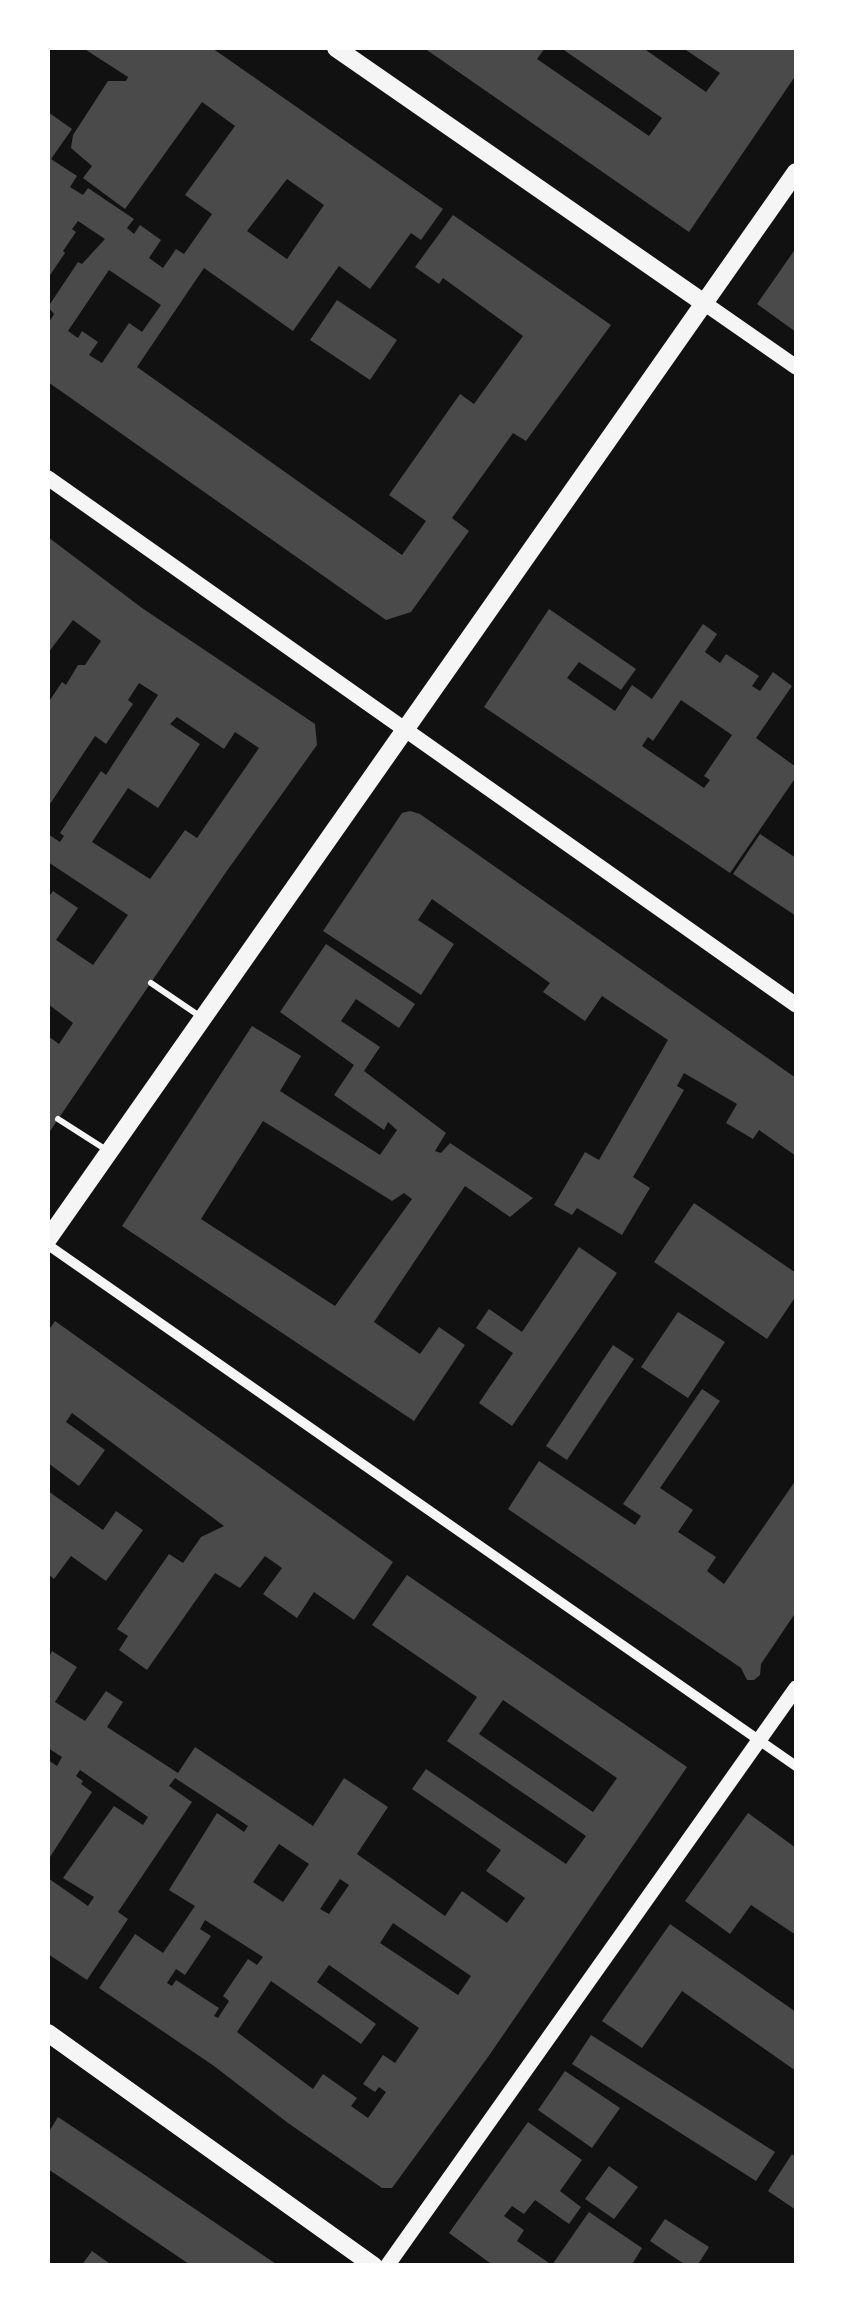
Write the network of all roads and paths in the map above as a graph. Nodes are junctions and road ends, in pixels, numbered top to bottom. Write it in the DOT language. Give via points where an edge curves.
graph roads {
  1 [pos="336,48"];
  2 [pos="796,172"];
  3 [pos="704,303"];
  4 [pos="796,367"];
  5 [pos="48,478"];
  6 [pos="404,730"];
  7 [pos="151,983"];
  8 [pos="796,1005"];
  9 [pos="202,1018"];
  10 [pos="58,1119"];
  11 [pos="109,1152"];
  12 [pos="48,1242"];
  13 [pos="796,1688"];
  14 [pos="760,1740"];
  15 [pos="796,1766"];
  16 [pos="48,2033"];
  17 [pos="374,2266"];
  18 [pos="387,2266"];
  1 -- 3 [label="main road"];
  2 -- 3 [label="main road"];
  3 -- 4 [label="street"];
  3 -- 6 [label="main road"];
  5 -- 6 [label="street"];
  6 -- 8 [label="street"];
  6 -- 9 [label="main road"];
  7 -- 9 [label="lane"];
  9 -- 11 [label="main road"];
  10 -- 11 [label="lane"];
  11 -- 12 [label="main road"];
  12 -- 14 [label="street"];
  13 -- 14 [label="street"];
  14 -- 15 [label="street"];
  14 -- 18 [label="street"];
  16 -- 17 [label="main road"];
}
